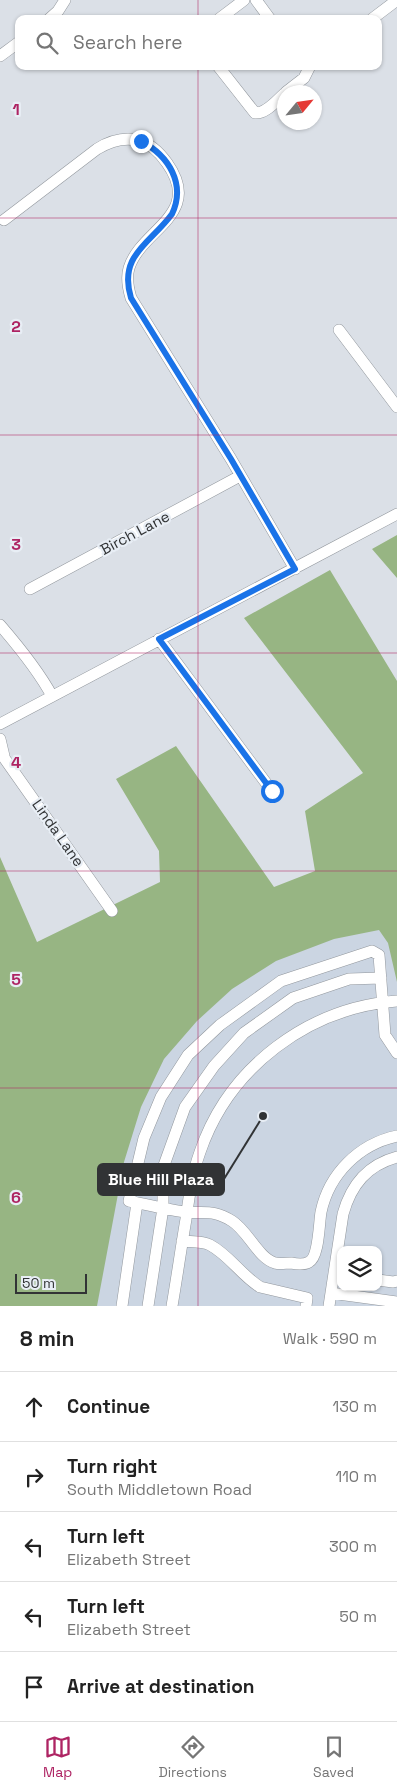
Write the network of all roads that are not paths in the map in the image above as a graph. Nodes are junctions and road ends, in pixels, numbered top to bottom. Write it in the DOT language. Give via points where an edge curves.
graph roads {
  1 [pos="65,0"];
  2 [pos="244,0"];
  3 [pos="256,0"];
  4 [pos="397,0"];
  5 [pos="54,15"];
  6 [pos="223,15"];
  7 [pos="267,15"];
  8 [pos="377,15"];
  9 [pos="15,45"];
  10 [pos="0,56"];
  11 [pos="221,70"];
  12 [pos="308,70"];
  13 [pos="295,85"];
  14 [pos="277,100"];
  15 [pos="4,220"];
  16 [pos="339,330"];
  17 [pos="397,407"];
  18 [pos="240,476"];
  19 [pos="397,514"];
  20 [pos="295,569"];
  21 [pos="30,589"];
  22 [pos="0,625"];
  23 [pos="159,639"];
  24 [pos="52,696"];
  25 [pos="4,722"];
  26 [pos="0,738"];
  27 [pos="2,754"];
  28 [pos="272,791"];
  29 [pos="112,911"];
  30 [pos="381,978"];
  31 [pos="397,1001"];
  32 [pos="383,1003"];
  33 [pos="397,1053"];
  34 [pos="397,1136"];
  35 [pos="397,1157"];
  36 [pos="138,1203"];
  37 [pos="163,1208"];
  38 [pos="187,1212"];
  39 [pos="182,1241"];
  40 [pos="340,1246"];
  41 [pos="337,1274"];
  42 [pos="382,1280"];
  43 [pos="397,1281"];
  44 [pos="331,1293"];
  45 [pos="397,1302"];
  46 [pos="122,1306"];
  47 [pos="148,1306"];
  48 [pos="172,1306"];
  49 [pos="306,1306"];
  50 [pos="329,1306"];
  1 -- 5 [label="street"];
  2 -- 6 [label="street"];
  3 -- 7 [label="street"];
  4 -- 8 [label="street"];
  9 -- 10 [label="street"];
  11 -- 14 [label="street" via="255,112 265,110"];
  12 -- 13 [label="street"];
  15 -- 18 [label="street" via="97,149 114,140 141,141 160,154 177,184 176,206 133,259 127,277 128,288 136,308"];
  16 -- 17 [label="street"];
  18 -- 20 [label="street"];
  18 -- 21 [label="street, Birch Lane"];
  19 -- 20 [label="street"];
  20 -- 23 [label="street"];
  22 -- 24 [label="street"];
  23 -- 24 [label="street"];
  23 -- 28 [label="street"];
  24 -- 25 [label="street"];
  25 -- 26 [label="street, Linda Lane"];
  26 -- 27 [label="street, Linda Lane"];
  27 -- 29 [label="street, Linda Lane"];
  30 -- 32 [label="street"];
  30 -- 36 [label="street" via="379,955 372,951 281,981 220,1025 188,1056 161,1097 144,1138 129,1202"];
  30 -- 37 [label="street" via="349,979 293,998 244,1033 214,1066 186,1107 163,1168"];
  31 -- 32 [label="street"];
  32 -- 33 [label="street" via="385,1035"];
  32 -- 38 [label="street" via="358,1007 306,1027 276,1046 251,1069 230,1094 205,1138 194,1170"];
  34 -- 38 [label="street" via="363,1150 335,1177 321,1211 315,1256 310,1262 275,1263 266,1258 235,1223 223,1216 213,1212"];
  35 -- 40 [label="street" via="369,1170 352,1189 343,1214"];
  36 -- 37 [label="street"];
  36 -- 46 [label="street"];
  37 -- 38 [label="street"];
  37 -- 47 [label="street"];
  38 -- 39 [label="street"];
  39 -- 48 [label="street"];
  39 -- 49 [label="street" via="211,1246 247,1279 260,1287 307,1298"];
  41 -- 44 [label="street"];
  42 -- 43 [label="street"];
  44 -- 45 [label="street"];
  44 -- 50 [label="street"];
}
